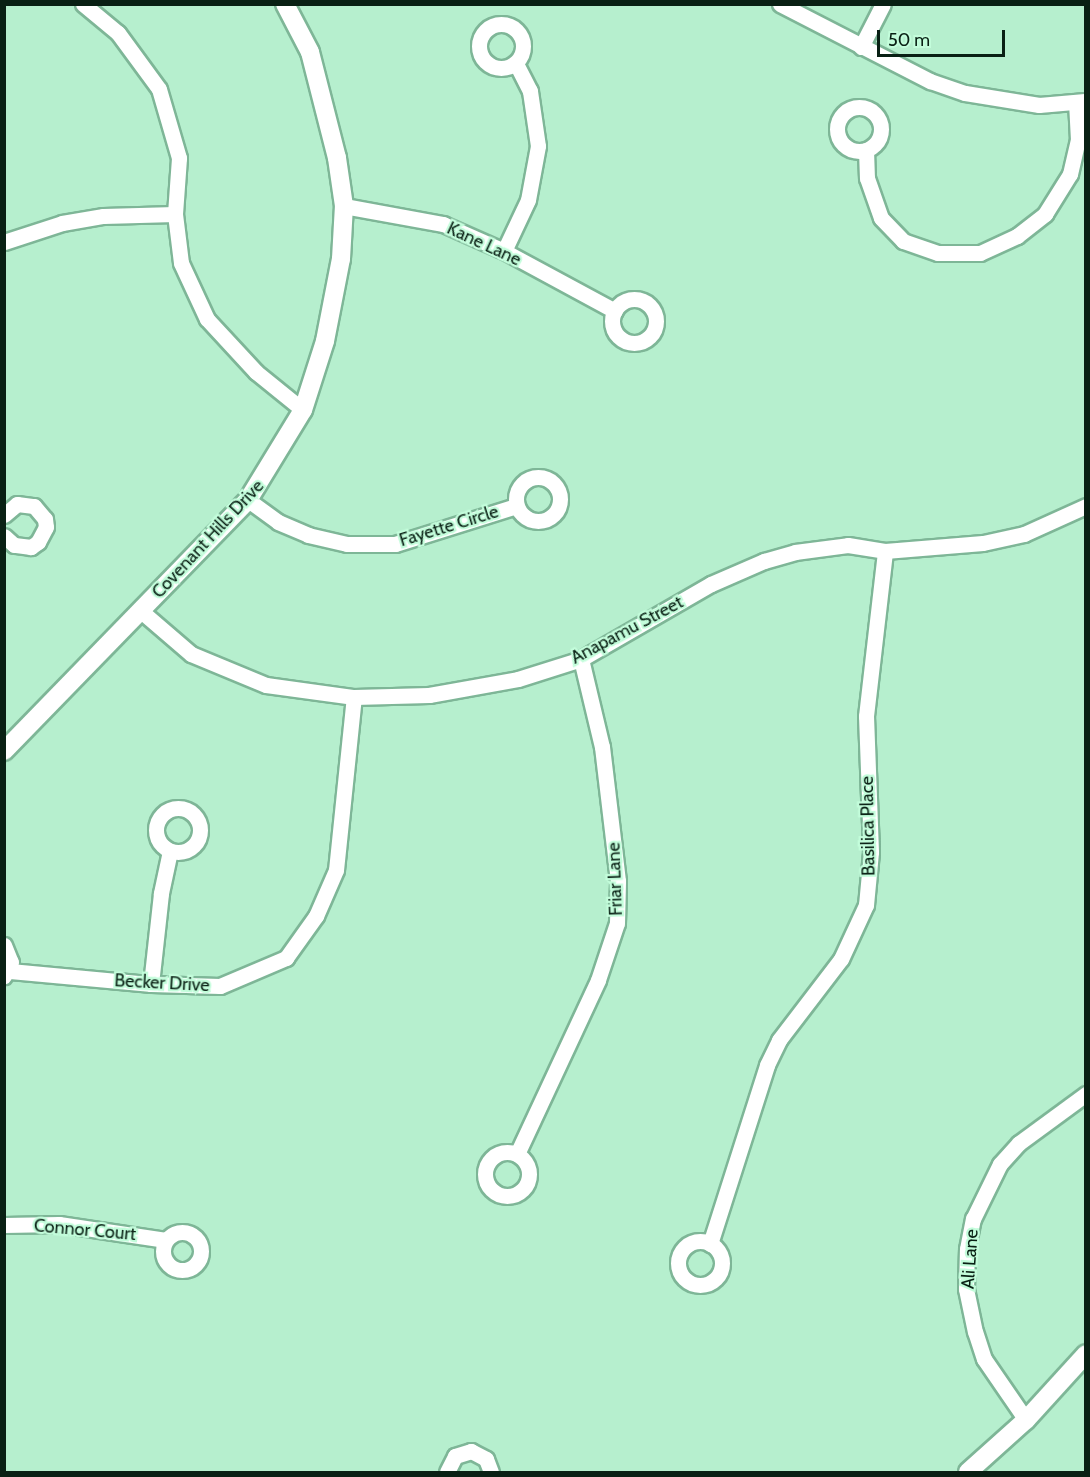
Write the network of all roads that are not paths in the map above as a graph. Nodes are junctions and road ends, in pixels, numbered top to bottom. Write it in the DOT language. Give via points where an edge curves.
graph roads {
  1 [pos="83,4"];
  2 [pos="285,4"];
  3 [pos="780,4"];
  4 [pos="883,4"];
  5 [pos="861,47"];
  6 [pos="516,63"];
  7 [pos="1081,102"];
  8 [pos="866,150"];
  9 [pos="344,206"];
  10 [pos="175,214"];
  11 [pos="4,242"];
  12 [pos="504,250"];
  13 [pos="615,311"];
  14 [pos="303,410"];
  15 [pos="248,500"];
  16 [pos="516,506"];
  17 [pos="1086,506"];
  18 [pos="4,515"];
  19 [pos="4,536"];
  20 [pos="885,551"];
  21 [pos="141,611"];
  22 [pos="581,659"];
  23 [pos="354,697"];
  24 [pos="4,751"];
  25 [pos="170,851"];
  26 [pos="4,945"];
  27 [pos="7,974"];
  28 [pos="151,984"];
  29 [pos="1086,1094"];
  30 [pos="517,1154"];
  31 [pos="4,1225"];
  32 [pos="166,1240"];
  33 [pos="710,1244"];
  34 [pos="1086,1354"];
  35 [pos="1026,1420"];
  36 [pos="447,1473"];
  37 [pos="491,1473"];
  38 [pos="968,1473"];
  1 -- 10 [label="street" via="118,33 159,89 179,158"];
  2 -- 9 [label="street, Covenant Hills Drive" via="310,52"];
  3 -- 5 [label="street"];
  4 -- 5 [label="street"];
  5 -- 7 [label="street" via="965,93 1039,105"];
  6 -- 12 [label="street" via="530,91 538,146 528,200"];
  7 -- 8 [label="street" via="1070,174 1046,214 1017,236 980,253 938,253 903,241 881,218 867,178"];
  9 -- 12 [label="street, Kane Lane" via="443,224"];
  9 -- 14 [label="street, Covenant Hills Drive" via="341,259 325,341"];
  10 -- 11 [label="street" via="103,216"];
  10 -- 14 [label="street" via="181,263 207,319 256,372"];
  12 -- 13 [label="street, Kane Lane"];
  14 -- 15 [label="street, Covenant Hills Drive"];
  15 -- 16 [label="street, Fayette Circle" via="288,526 347,544 395,544"];
  15 -- 21 [label="street, Covenant Hills Drive"];
  17 -- 20 [label="street, Anapamu Street" via="1014,537"];
  18 -- 19 [label="street" via="17,504 34,506 41,511 46,527 31,547 14,545"];
  20 -- 22 [label="street, Anapamu Street" via="848,545 764,561 711,584"];
  20 -- 33 [label="street, Basilica Place" via="866,716 871,852 866,905 841,959 779,1040 767,1065"];
  21 -- 23 [label="street, Anapamu Street" via="191,654 266,685"];
  21 -- 24 [label="street, Covenant Hills Drive"];
  22 -- 23 [label="street, Anapamu Street" via="518,679 429,695"];
  22 -- 30 [label="street, Friar Lane" via="602,747 618,881 617,923 598,980"];
  23 -- 28 [label="street, Becker Drive" via="336,870 316,916 286,958 219,986"];
  25 -- 28 [label="street"];
  26 -- 27 [label="street, Becker Drive" via="10,953"];
  27 -- 28 [label="street, Becker Drive"];
  29 -- 35 [label="street, Ali Lane" via="1019,1143 1000,1164 973,1219 967,1249 966,1289 984,1359"];
  31 -- 32 [label="street, Connor Court" via="69,1225"];
  34 -- 35 [label="street"];
  35 -- 38 [label="street"];
  36 -- 37 [label="street" via="455,1456 471,1451 486,1459"];
}
